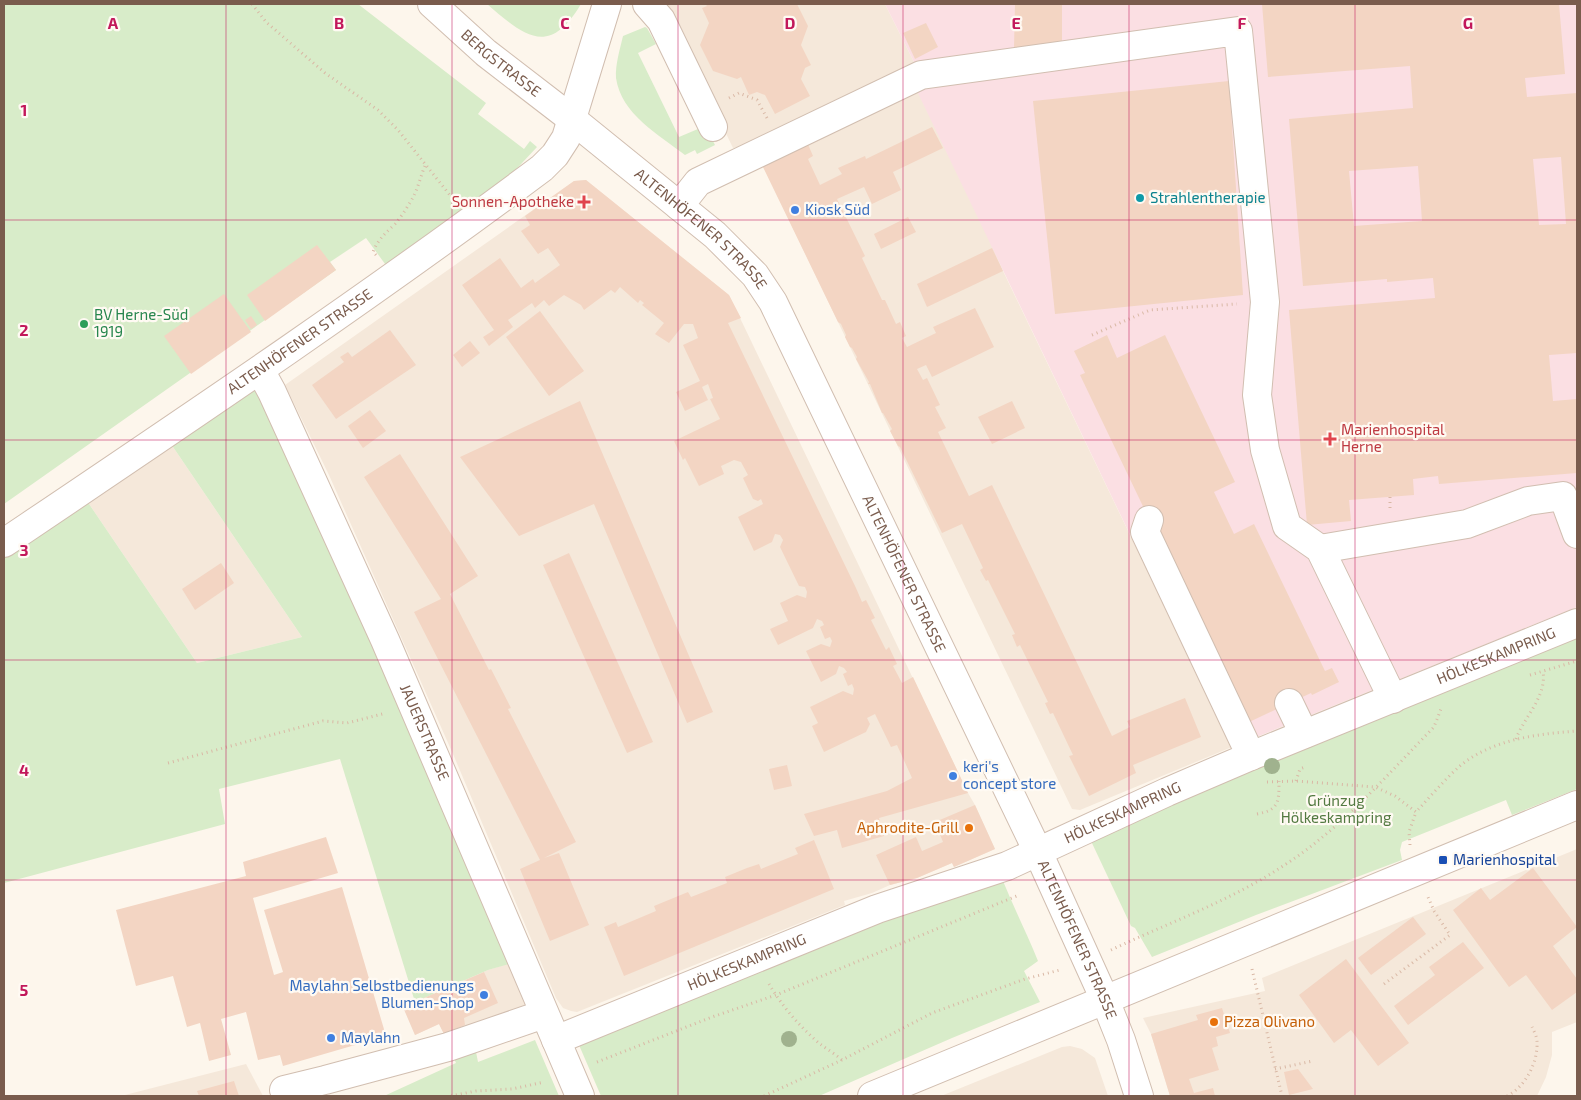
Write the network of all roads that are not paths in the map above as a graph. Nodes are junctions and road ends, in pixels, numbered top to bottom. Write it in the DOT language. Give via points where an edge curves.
graph roads {
  1 [pos="432,4"];
  2 [pos="607,4"];
  3 [pos="647,4"];
  4 [pos="709,118"];
  5 [pos="573,120"];
  6 [pos="679,206"];
  7 [pos="260,370"];
  8 [pos="1149,520"];
  9 [pos="1577,534"];
  10 [pos="4,543"];
  11 [pos="1320,549"];
  12 [pos="1577,623"];
  13 [pos="1392,699"];
  14 [pos="1289,703"];
  15 [pos="1304,734"];
  16 [pos="1251,756"];
  17 [pos="1577,805"];
  18 [pos="1038,852"];
  19 [pos="1106,1000"];
  20 [pos="544,1014"];
  21 [pos="556,1040"];
  22 [pos="284,1090"];
  23 [pos="580,1096"];
  24 [pos="872,1096"];
  25 [pos="1139,1096"];
  1 -- 5 [label="street, BERGSTRASSE" via="486,53"];
  2 -- 5 [label="street, ALTENHÖFENER STRASSE"];
  3 -- 4 [label="street" via="661,20"];
  5 -- 6 [label="street, ALTENHÖFENER STRASSE"];
  5 -- 7 [label="street, ALTENHÖFENER STRASSE" via="566,138 542,168 391,280"];
  6 -- 11 [label="street" via="698,182 922,75 1238,31 1265,302 1257,396 1265,450 1287,526"];
  6 -- 18 [label="street, ALTENHÖFENER STRASSE" via="715,235 755,275 773,302"];
  7 -- 10 [label="street, ALTENHÖFENER STRASSE"];
  7 -- 20 [label="street, JAUERSTRASSE" via="377,622"];
  8 -- 16 [label="street" via="1145,532"];
  9 -- 11 [label="street" via="1562,496 1528,501 1468,524"];
  11 -- 13 [label="street"];
  12 -- 13 [label="street, HÖLKESKAMPRING"];
  13 -- 15 [label="street, HÖLKESKAMPRING"];
  14 -- 15 [label="street"];
  15 -- 16 [label="street, HÖLKESKAMPRING"];
  16 -- 18 [label="street, HÖLKESKAMPRING"];
  17 -- 19 [label="street"];
  18 -- 19 [label="street, ALTENHÖFENER STRASSE"];
  18 -- 21 [label="street, HÖLKESKAMPRING" via="1007,866 877,909"];
  19 -- 24 [label="street"];
  19 -- 25 [label="street, ALTENHÖFENER STRASSE"];
  20 -- 21 [label="street, JAUERSTRASSE"];
  20 -- 22 [label="street" via="448,1047"];
  21 -- 23 [label="street, JAUERSTRASSE"];
}
